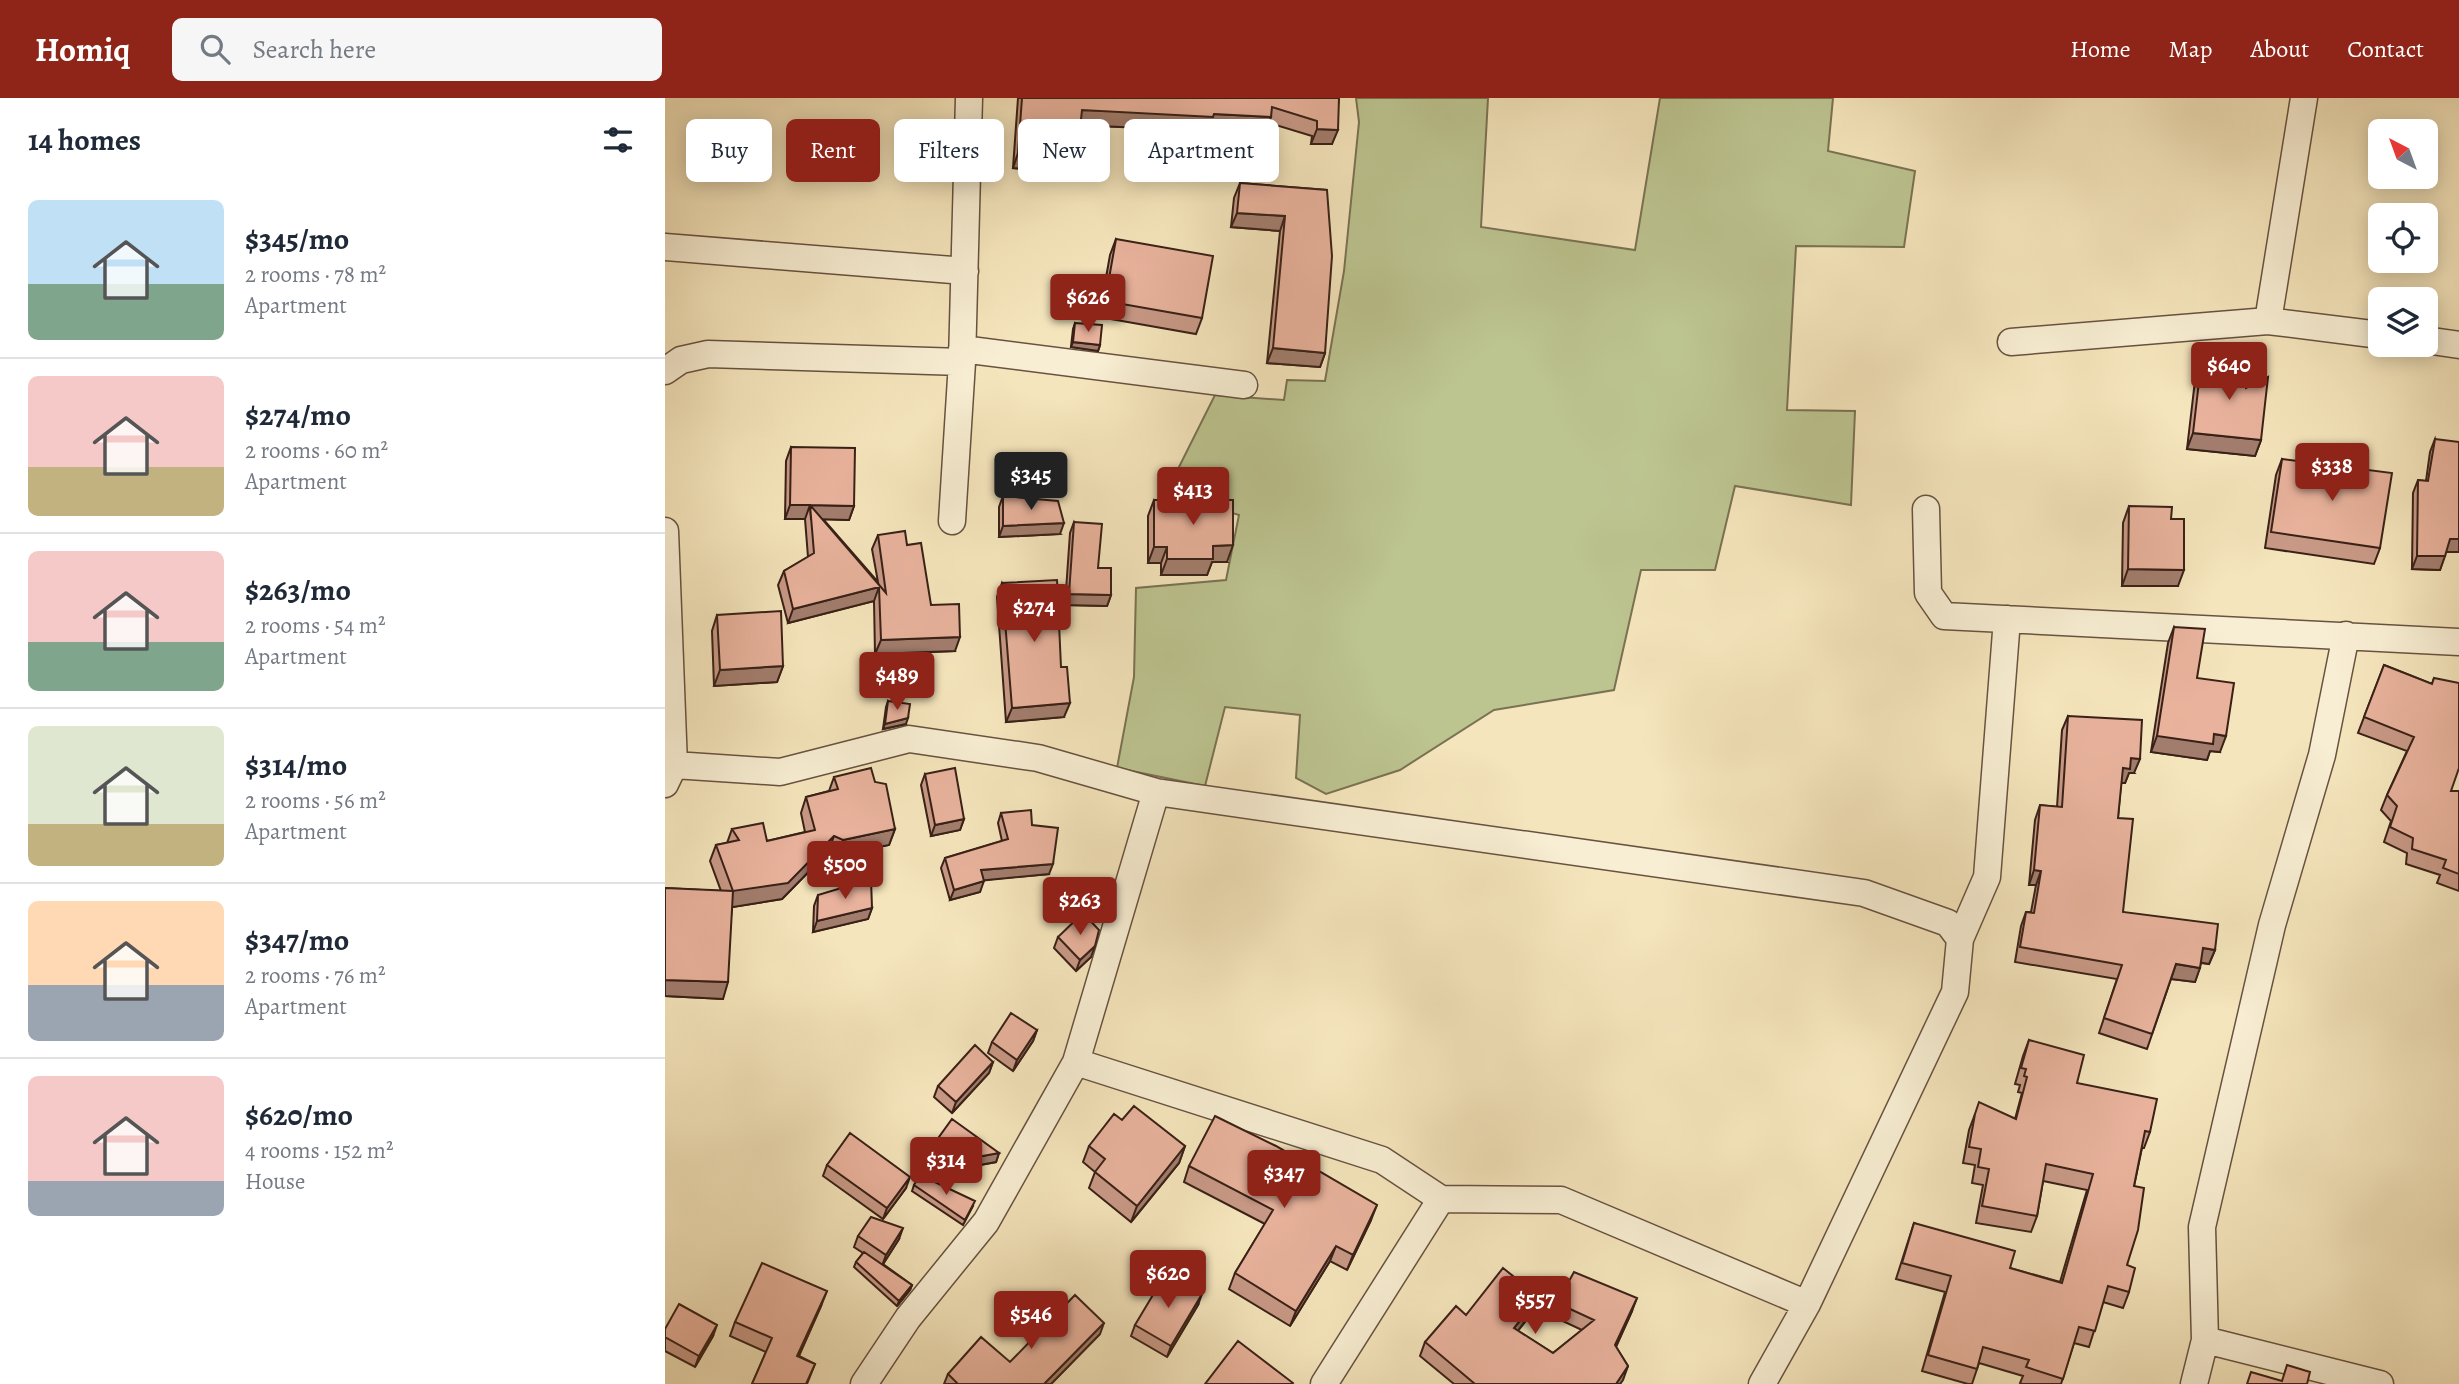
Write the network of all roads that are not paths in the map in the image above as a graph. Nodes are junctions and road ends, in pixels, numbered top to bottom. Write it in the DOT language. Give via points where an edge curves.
graph roads {
  1 [pos="969,98"];
  2 [pos="2304,98"];
  3 [pos="665,247"];
  4 [pos="965,271"];
  5 [pos="2268,321"];
  6 [pos="2368,334"];
  7 [pos="2011,342"];
  8 [pos="2438,342"];
  9 [pos="2459,345"];
  10 [pos="963,355"];
  11 [pos="665,371"];
  12 [pos="1244,385"];
  13 [pos="1926,509"];
  14 [pos="952,521"];
  15 [pos="665,531"];
  16 [pos="2007,619"];
  17 [pos="2346,635"];
  18 [pos="2459,642"];
  19 [pos="669,775"];
  20 [pos="1156,792"];
  21 [pos="1960,939"];
  22 [pos="1076,1062"];
  23 [pos="1441,1199"];
  24 [pos="1807,1304"];
  25 [pos="2204,1340"];
  26 [pos="864,1384"];
  27 [pos="1324,1384"];
  28 [pos="1762,1384"];
  29 [pos="2193,1384"];
  30 [pos="2379,1384"];
  1 -- 4 [label="street"];
  2 -- 5 [label="street"];
  3 -- 4 [label="street"];
  4 -- 10 [label="street"];
  5 -- 6 [label="street"];
  5 -- 7 [label="street"];
  8 -- 9 [label="street"];
  10 -- 11 [label="street" via="708,355 681,360"];
  10 -- 12 [label="street"];
  10 -- 14 [label="street"];
  13 -- 16 [label="street" via="1928,593 1944,615"];
  15 -- 19 [label="street"];
  16 -- 17 [label="street"];
  16 -- 21 [label="street" via="1987,877"];
  17 -- 18 [label="street"];
  17 -- 25 [label="street" via="2322,755 2272,925 2202,1227"];
  19 -- 20 [label="street" via="780,772 909,739 1038,758"];
  20 -- 21 [label="street" via="1864,893 1948,923"];
  20 -- 22 [label="street"];
  21 -- 24 [label="street" via="1955,992"];
  22 -- 23 [label="street" via="1382,1160"];
  22 -- 26 [label="street" via="986,1222 908,1318"];
  23 -- 24 [label="street" via="1561,1200"];
  23 -- 27 [label="street"];
  24 -- 28 [label="street"];
  25 -- 29 [label="street"];
  25 -- 30 [label="street"];
}
